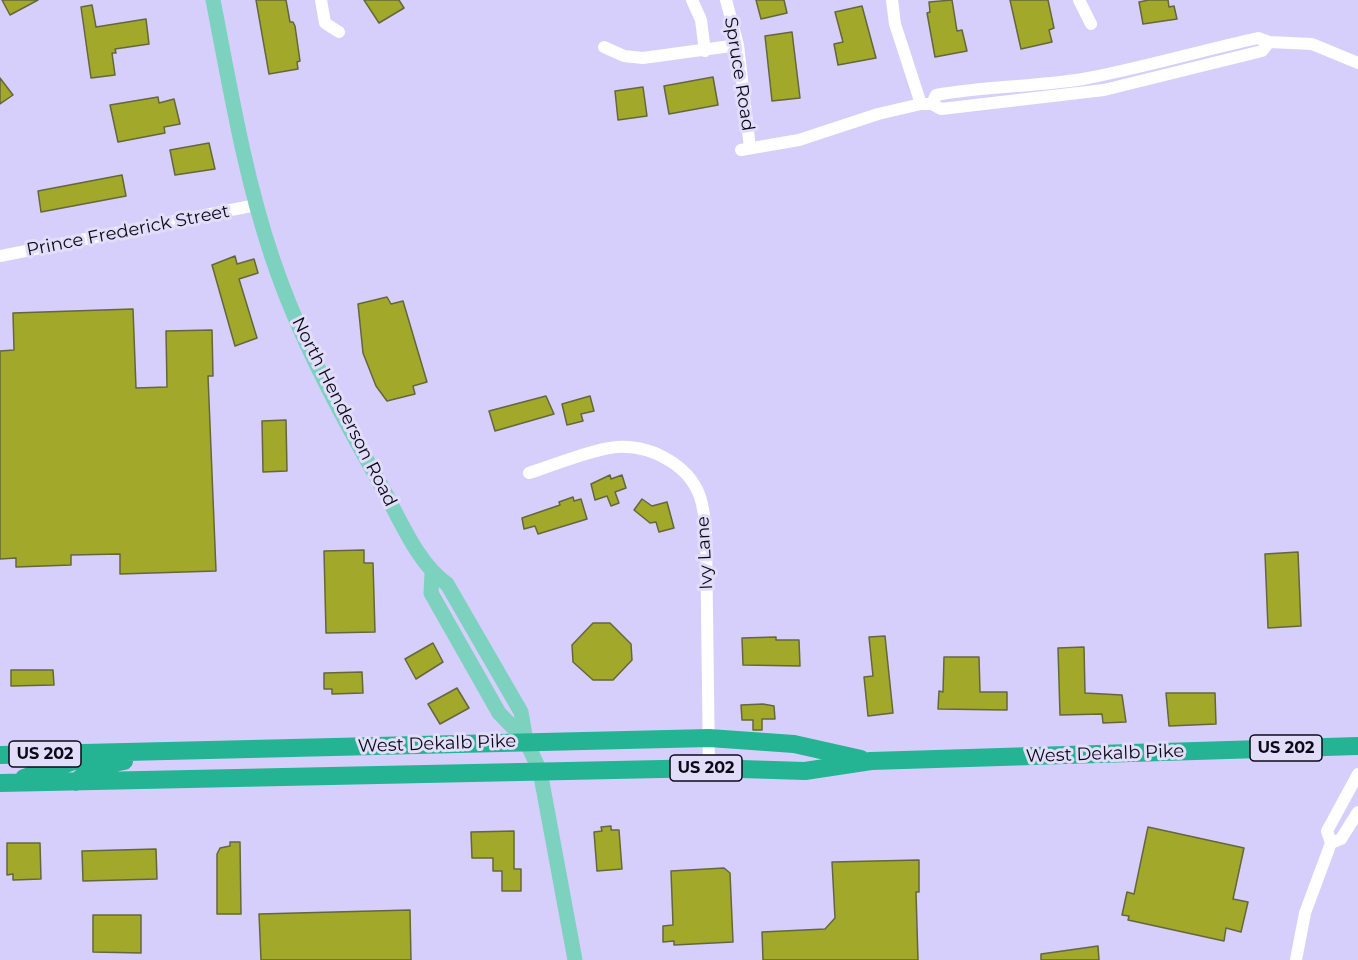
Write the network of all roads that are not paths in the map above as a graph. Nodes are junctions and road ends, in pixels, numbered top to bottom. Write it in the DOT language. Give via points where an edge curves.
graph roads {
  1 [pos="213,0"];
  2 [pos="321,0"];
  3 [pos="692,0"];
  4 [pos="726,0"];
  5 [pos="892,0"];
  6 [pos="1079,0"];
  7 [pos="1091,24"];
  8 [pos="339,32"];
  9 [pos="738,45"];
  10 [pos="604,47"];
  11 [pos="705,51"];
  12 [pos="1358,63"];
  13 [pos="926,104"];
  14 [pos="256,205"];
  15 [pos="0,256"];
  16 [pos="529,473"];
  17 [pos="709,738"];
  18 [pos="526,741"];
  19 [pos="1358,741"];
  20 [pos="1338,746"];
  21 [pos="1358,746"];
  22 [pos="176,752"];
  23 [pos="90,753"];
  24 [pos="0,755"];
  25 [pos="871,761"];
  26 [pos="709,768"];
  27 [pos="540,771"];
  28 [pos="1358,774"];
  29 [pos="76,782"];
  30 [pos="7,783"];
  31 [pos="1358,812"];
  32 [pos="1331,843"];
  33 [pos="575,960"];
  34 [pos="1296,960"];
  1 -- 14 [label="main road, North Henderson Road"];
  2 -- 8 [label="street" via="325,23"];
  3 -- 11 [label="street, Spruce Road" via="701,20"];
  4 -- 9 [label="street, Spruce Road"];
  5 -- 13 [label="street" via="895,24"];
  6 -- 7 [label="street"];
  9 -- 11 [label="street"];
  9 -- 13 [label="street, Spruce Road" via="746,149 799,140 878,114"];
  10 -- 11 [label="street" via="624,56 643,58"];
  12 -- 13 [label="street" via="1312,44 1258,38 1071,81 1030,87 980,87 936,95"];
  14 -- 15 [label="street, Prince Frederick Street"];
  14 -- 18 [label="main road, North Henderson Road" via="272,259 312,357 432,574 447,584 521,712"];
  16 -- 17 [label="street, Ivy Lane" via="616,447 639,448 663,456 694,485 702,502 706,532"];
  17 -- 18 [label="highway, West Dekalb Pike / US 202"];
  17 -- 25 [label="highway, West Dekalb Pike / US 202" via="794,744"];
  17 -- 26 [label="street, Ivy Lane"];
  18 -- 22 [label="highway, West Dekalb Pike / US 202"];
  18 -- 27 [label="main road, North Henderson Road"];
  19 -- 20 [label="highway, West Dekalb Pike / US 202"];
  20 -- 21 [label="highway, West Dekalb Pike / US 202"];
  20 -- 25 [label="highway, West Dekalb Pike / US 202"];
  22 -- 23 [label="highway, West Dekalb Pike / US 202"];
  22 -- 29 [label="highway" via="94,767"];
  23 -- 24 [label="highway, West Dekalb Pike / US 202"];
  23 -- 30 [label="highway"];
  25 -- 26 [label="highway, West Dekalb Pike / US 202" via="805,771"];
  26 -- 27 [label="highway, West Dekalb Pike / US 202"];
  27 -- 29 [label="highway, West Dekalb Pike / US 202"];
  27 -- 33 [label="main road, North Henderson Road"];
  28 -- 32 [label="street" via="1327,831"];
  29 -- 30 [label="highway, West Dekalb Pike / US 202"];
  31 -- 32 [label="street" via="1341,839"];
  32 -- 34 [label="street" via="1305,913"];
}
